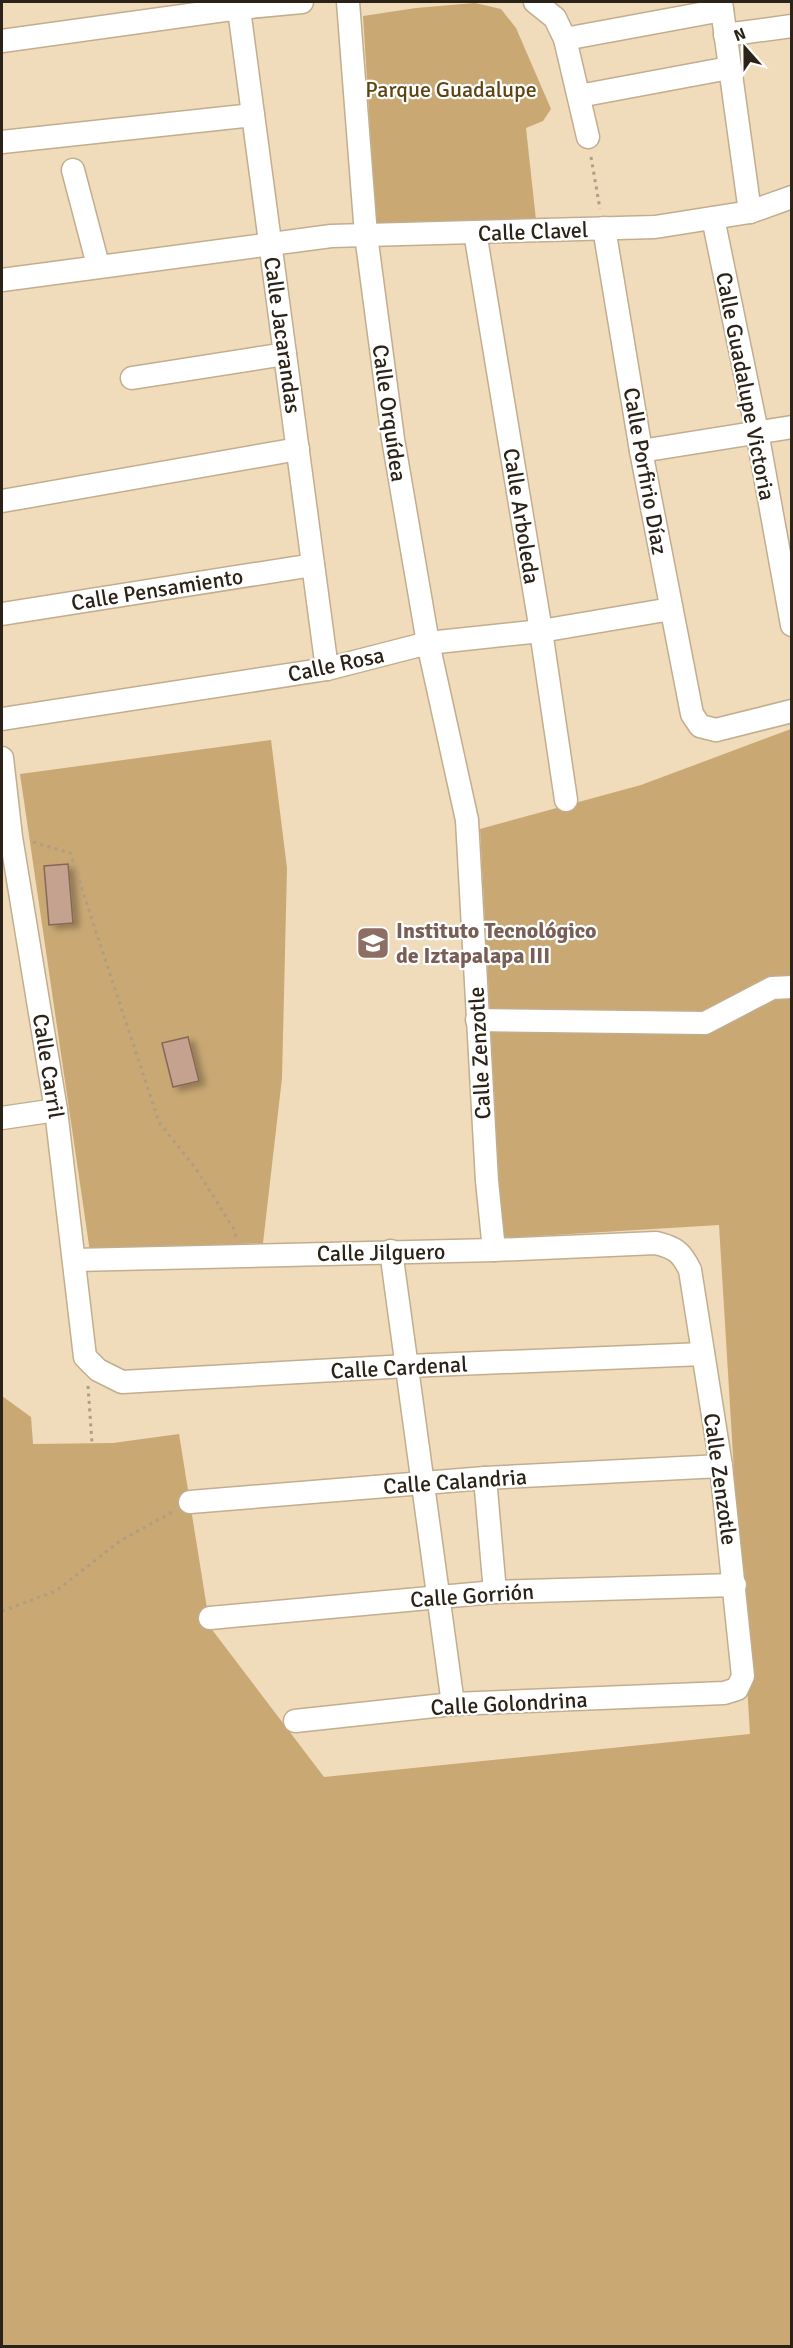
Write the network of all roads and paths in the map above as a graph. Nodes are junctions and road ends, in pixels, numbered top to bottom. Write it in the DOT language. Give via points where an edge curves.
graph roads {
  1 [pos="302,2"];
  2 [pos="348,2"];
  3 [pos="535,2"];
  4 [pos="238,5"];
  5 [pos="722,6"];
  6 [pos="792,26"];
  7 [pos="725,35"];
  8 [pos="2,37"];
  9 [pos="565,39"];
  10 [pos="729,68"];
  11 [pos="579,96"];
  12 [pos="253,115"];
  13 [pos="588,137"];
  14 [pos="2,142"];
  15 [pos="73,170"];
  16 [pos="792,197"];
  17 [pos="750,212"];
  18 [pos="713,218"];
  19 [pos="604,228"];
  20 [pos="475,232"];
  21 [pos="366,235"];
  22 [pos="270,244"];
  23 [pos="98,265"];
  24 [pos="2,280"];
  25 [pos="285,354"];
  26 [pos="132,378"];
  27 [pos="792,427"];
  28 [pos="757,432"];
  29 [pos="298,449"];
  30 [pos="641,451"];
  31 [pos="2,501"];
  32 [pos="313,565"];
  33 [pos="671,609"];
  34 [pos="2,614"];
  35 [pos="792,625"];
  36 [pos="541,631"];
  37 [pos="428,643"];
  38 [pos="327,669"];
  39 [pos="792,711"];
  40 [pos="2,719"];
  41 [pos="2,758"];
  42 [pos="566,800"];
  43 [pos="467,820"];
  44 [pos="6,837"];
  45 [pos="792,987"];
  46 [pos="477,1020"];
  47 [pos="56,1110"];
  48 [pos="2,1118"];
  49 [pos="494,1250"];
  50 [pos="391,1251"];
  51 [pos="239,1256"];
  52 [pos="683,1257"];
  53 [pos="75,1260"];
  54 [pos="703,1354"];
  55 [pos="92,1364"];
  56 [pos="407,1365"];
  57 [pos="92,1443"];
  58 [pos="721,1466"];
  59 [pos="485,1478"];
  60 [pos="423,1482"];
  61 [pos="190,1502"];
  62 [pos="735,1586"];
  63 [pos="495,1592"];
  64 [pos="437,1596"];
  65 [pos="2,1611"];
  66 [pos="210,1618"];
  67 [pos="724,1693"];
  68 [pos="453,1704"];
  69 [pos="295,1721"];
  1 -- 4 [label="street"];
  2 -- 21 [label="street, Calle Orquídea"];
  3 -- 9 [label="street" via="555,18"];
  4 -- 8 [label="street"];
  4 -- 12 [label="street, Calle Jacarandas"];
  5 -- 7 [label="street"];
  5 -- 9 [label="street"];
  6 -- 7 [label="street"];
  7 -- 10 [label="street"];
  9 -- 11 [label="street"];
  10 -- 11 [label="street"];
  10 -- 17 [label="street"];
  11 -- 13 [label="street"];
  12 -- 14 [label="street"];
  12 -- 22 [label="street, Calle Jacarandas"];
  13 -- 19 [label="path"];
  15 -- 23 [label="street"];
  16 -- 17 [label="street, Calle Clavel"];
  17 -- 18 [label="street, Calle Clavel"];
  18 -- 19 [label="street, Calle Clavel" via="655,227"];
  18 -- 28 [label="street, Calle Guadalupe Victoria"];
  19 -- 20 [label="street, Calle Clavel"];
  19 -- 30 [label="street, Calle Porfirio Díaz"];
  20 -- 21 [label="street, Calle Clavel"];
  20 -- 36 [label="street, Calle Arboleda"];
  21 -- 22 [label="street, Calle Clavel"];
  21 -- 37 [label="street, Calle Orquídea" via="393,439"];
  22 -- 23 [label="street, Calle Clavel"];
  22 -- 25 [label="street, Calle Jacarandas"];
  23 -- 24 [label="street, Calle Clavel"];
  25 -- 26 [label="street"];
  25 -- 29 [label="street, Calle Jacarandas"];
  27 -- 28 [label="street"];
  28 -- 30 [label="street"];
  28 -- 35 [label="street, Calle Guadalupe Victoria"];
  29 -- 31 [label="street"];
  29 -- 32 [label="street, Calle Jacarandas"];
  30 -- 33 [label="street, Calle Porfirio Díaz"];
  32 -- 34 [label="street, Calle Pensamiento"];
  32 -- 38 [label="street, Calle Jacarandas"];
  33 -- 36 [label="street, Calle Rosa"];
  33 -- 39 [label="street, Calle Porfirio Díaz" via="692,714 700,726 716,730"];
  36 -- 37 [label="street, Calle Rosa"];
  36 -- 42 [label="street, Calle Arboleda"];
  37 -- 38 [label="street, Calle Rosa"];
  37 -- 43 [label="street, Calle Orquídea"];
  38 -- 40 [label="street, Calle Rosa"];
  41 -- 44 [label="street, Calle Carril"];
  43 -- 46 [label="street, Calle Zenzotle"];
  44 -- 47 [label="street, Calle Carril"];
  44 -- 51 [label="path" via="70,853 159,1122 196,1169 234,1229"];
  45 -- 46 [label="street" via="772,988 705,1023"];
  46 -- 49 [label="street, Calle Zenzotle"];
  47 -- 48 [label="street"];
  47 -- 53 [label="street, Calle Carril"];
  49 -- 50 [label="street, Calle Jilguero"];
  49 -- 52 [label="street, Calle Jilguero" via="656,1243 673,1247"];
  50 -- 51 [label="street, Calle Jilguero"];
  50 -- 56 [label="street"];
  51 -- 53 [label="street, Calle Jilguero"];
  52 -- 54 [label="street, Calle Zenzotle" via="690,1270"];
  53 -- 55 [label="street, Calle Carril"];
  54 -- 56 [label="street, Calle Cardenal"];
  54 -- 58 [label="street, Calle Zenzotle"];
  55 -- 56 [label="street, Calle Cardenal" via="122,1382"];
  55 -- 57 [label="path"];
  56 -- 60 [label="street"];
  58 -- 59 [label="street, Calle Calandria"];
  58 -- 62 [label="street, Calle Zenzotle"];
  59 -- 60 [label="street, Calle Calandria"];
  59 -- 63 [label="street"];
  60 -- 61 [label="street, Calle Calandria"];
  60 -- 64 [label="street"];
  61 -- 65 [label="path" via="120,1541 56,1591"];
  62 -- 63 [label="street, Calle Gorrión"];
  62 -- 67 [label="street, Calle Zenzotle" via="743,1676 737,1689"];
  63 -- 64 [label="street, Calle Gorrión"];
  64 -- 66 [label="street, Calle Gorrión"];
  64 -- 68 [label="street"];
  67 -- 68 [label="street, Calle Golondrina"];
  68 -- 69 [label="street, Calle Golondrina"];
}
